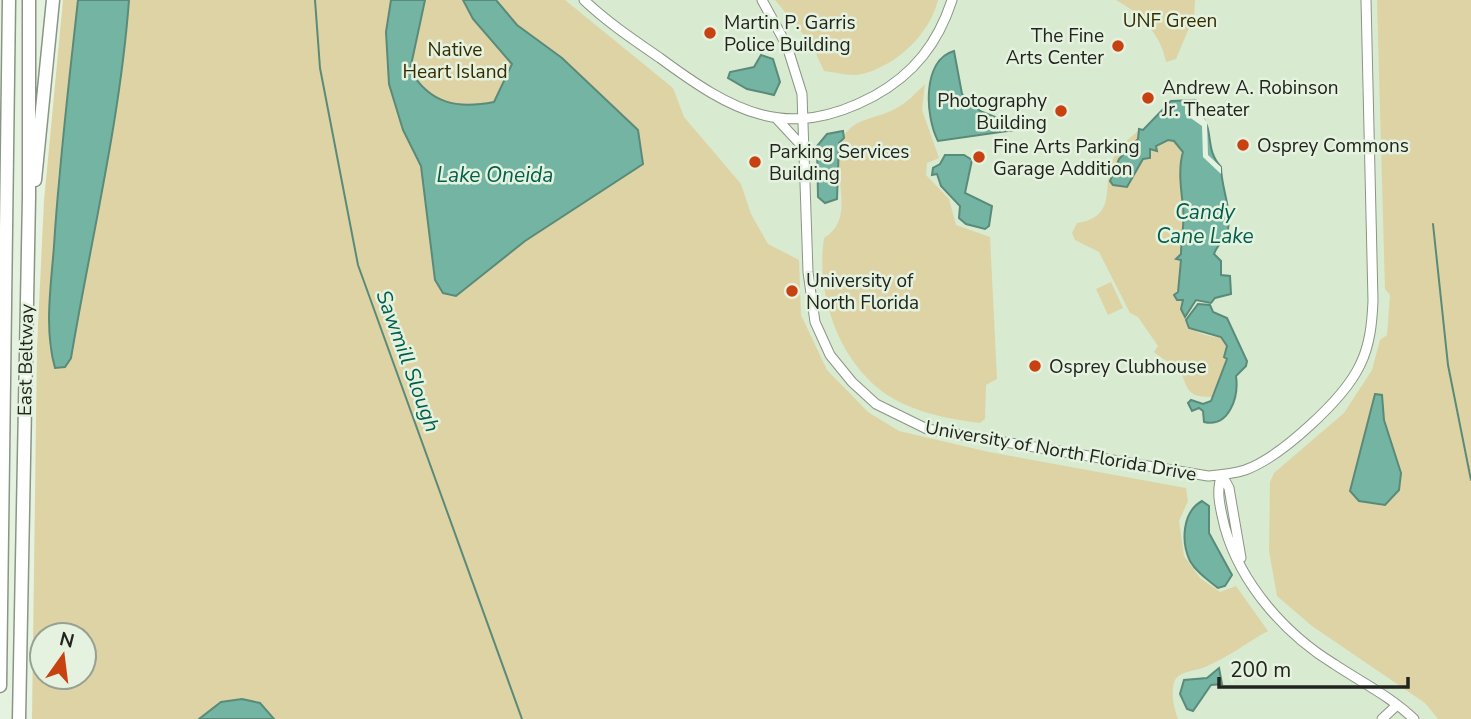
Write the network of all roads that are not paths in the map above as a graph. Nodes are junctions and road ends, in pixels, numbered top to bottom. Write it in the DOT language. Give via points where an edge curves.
graph roads {
  1 [pos="6,0"];
  2 [pos="29,0"];
  3 [pos="53,0"];
  4 [pos="584,0"];
  5 [pos="762,0"];
  6 [pos="952,0"];
  7 [pos="1366,0"];
  8 [pos="775,117"];
  9 [pos="802,118"];
  10 [pos="803,147"];
  11 [pos="0,160"];
  12 [pos="29,197"];
  13 [pos="1222,475"];
  14 [pos="0,687"];
  15 [pos="1397,705"];
  16 [pos="19,719"];
  17 [pos="1382,719"];
  18 [pos="1390,719"];
  19 [pos="1413,719"];
  1 -- 11 [label="highway"];
  1 -- 14 [label="highway"];
  2 -- 12 [label="highway, East Beltway"];
  3 -- 12 [label="highway" via="37,173"];
  4 -- 8 [label="street" via="707,92 738,108"];
  5 -- 9 [label="street, University of North Florida Drive" via="795,65"];
  6 -- 9 [label="street" via="944,26 914,68 838,113"];
  7 -- 13 [label="street, University of North Florida Drive" via="1373,301 1366,350 1349,385 1316,419 1256,465"];
  8 -- 9 [label="street"];
  8 -- 10 [label="street"];
  9 -- 10 [label="street, University of North Florida Drive"];
  10 -- 13 [label="street, University of North Florida Drive" via="808,272 815,322 830,355 876,404 938,432 1124,464"];
  12 -- 16 [label="highway, East Beltway"];
  13 -- 15 [label="street" via="1229,488 1245,571 1278,620 1303,644"];
  15 -- 17 [label="street"];
  15 -- 18 [label="street"];
  15 -- 19 [label="street"];
}
